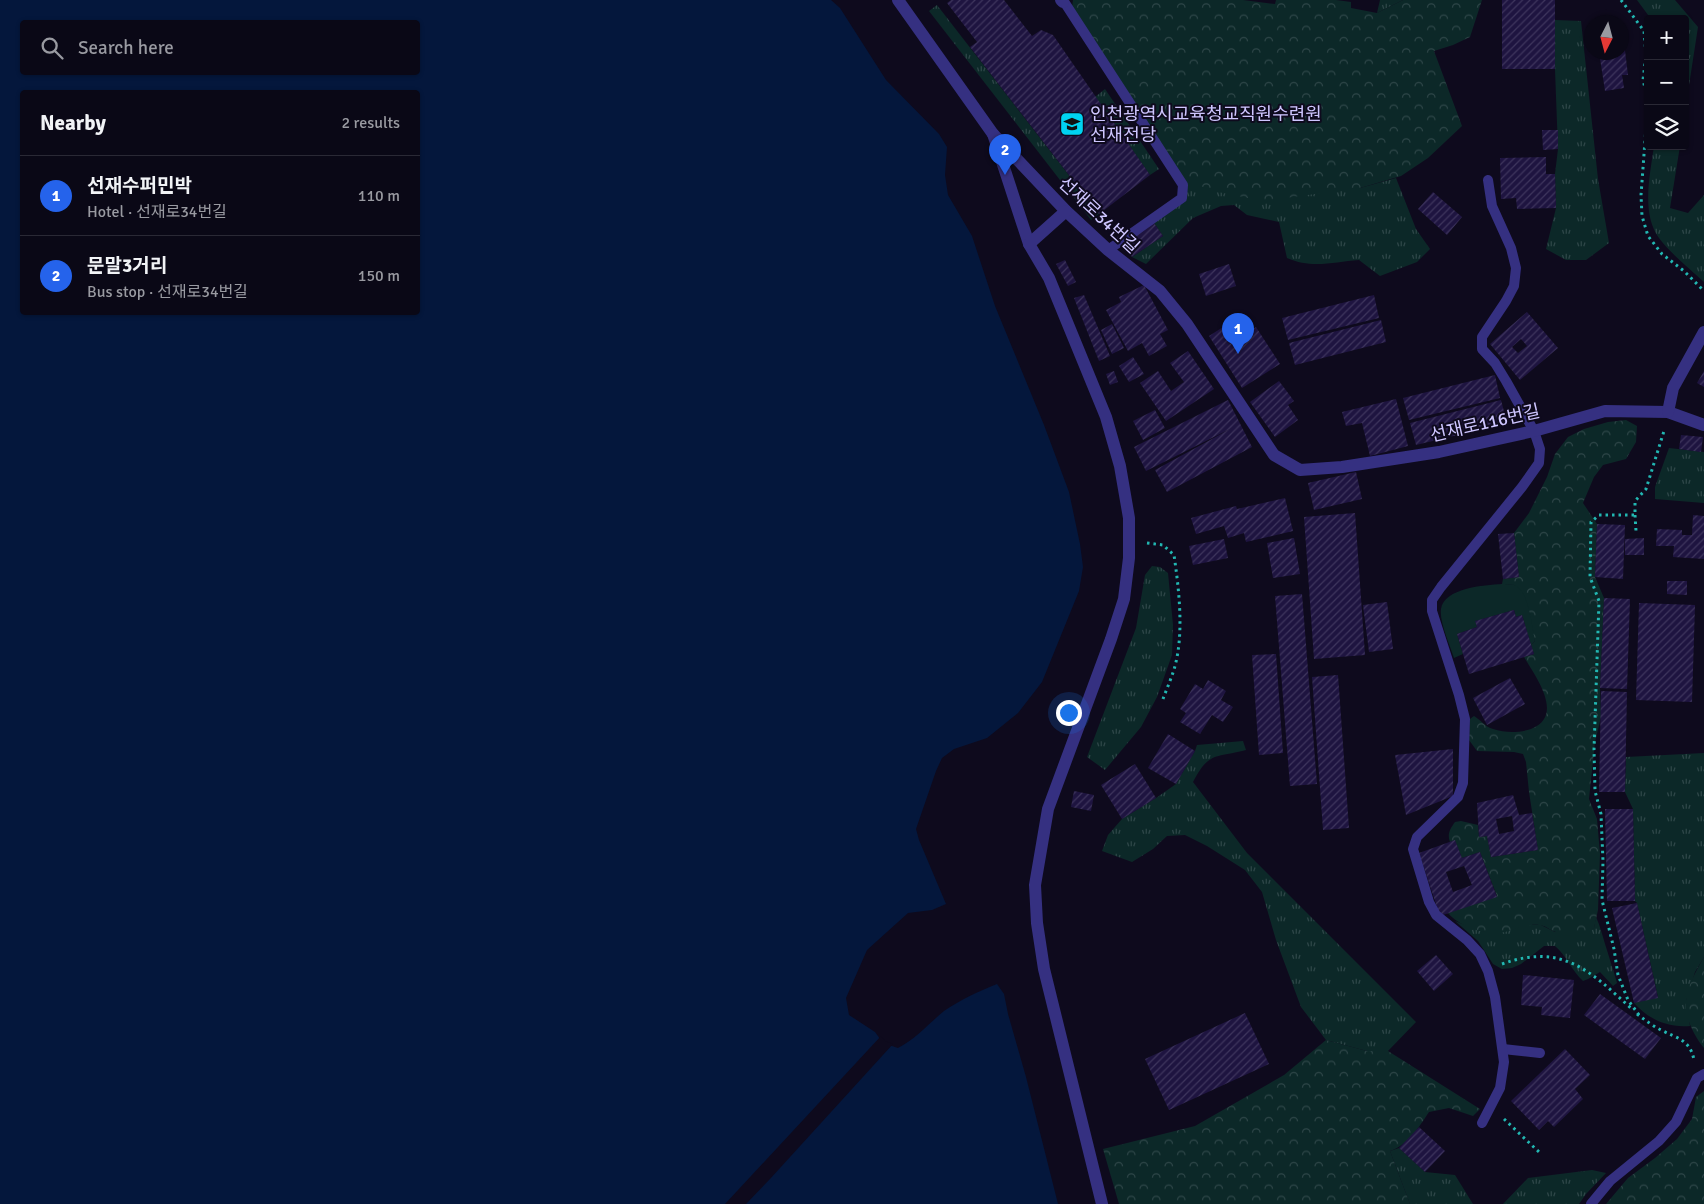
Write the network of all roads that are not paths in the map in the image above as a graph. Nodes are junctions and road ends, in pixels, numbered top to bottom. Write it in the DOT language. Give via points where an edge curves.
graph roads {
  1 [pos="1062,1"];
  2 [pos="906,3"];
  3 [pos="993,134"];
  4 [pos="1488,180"];
  5 [pos="1066,211"];
  6 [pos="1029,244"];
  7 [pos="1108,250"];
  8 [pos="1704,332"];
  9 [pos="1668,412"];
  10 [pos="1704,425"];
  11 [pos="1534,431"];
  12 [pos="1274,455"];
  13 [pos="1503,1049"];
  14 [pos="1540,1053"];
  15 [pos="1701,1076"];
  16 [pos="1482,1124"];
  17 [pos="1102,1204"];
  18 [pos="1591,1204"];
  1 -- 7 [label="lane" via="1183,185 1182,198"];
  2 -- 3 [label="street, 선재로34번길"];
  3 -- 5 [label="street, 선재로34번길"];
  3 -- 6 [label="street"];
  4 -- 11 [label="lane" via="1492,206 1511,248 1516,268 1514,286 1482,337 1482,349 1506,381"];
  5 -- 6 [label="street"];
  5 -- 7 [label="street, 선재로34번길"];
  6 -- 17 [label="street" via="1049,278 1106,417 1120,466 1129,518 1124,599 1048,809 1035,885 1044,969"];
  7 -- 12 [label="street, 선재로34번길" via="1160,291 1187,324"];
  8 -- 9 [label="street" via="1673,388"];
  9 -- 10 [label="street, 선재로116번길"];
  9 -- 11 [label="street, 선재로116번길" via="1605,411"];
  11 -- 12 [label="street, 선재로116번길" via="1439,452 1342,467 1300,470"];
  11 -- 13 [label="lane" via="1540,449 1539,463 1432,600 1432,611 1465,719 1463,783 1458,797 1417,838 1412,850 1436,915 1480,954 1488,971"];
  13 -- 14 [label="lane"];
  13 -- 16 [label="lane" via="1500,1088"];
  15 -- 18 [label="lane" via="1676,1122 1659,1141 1610,1181"];
}
